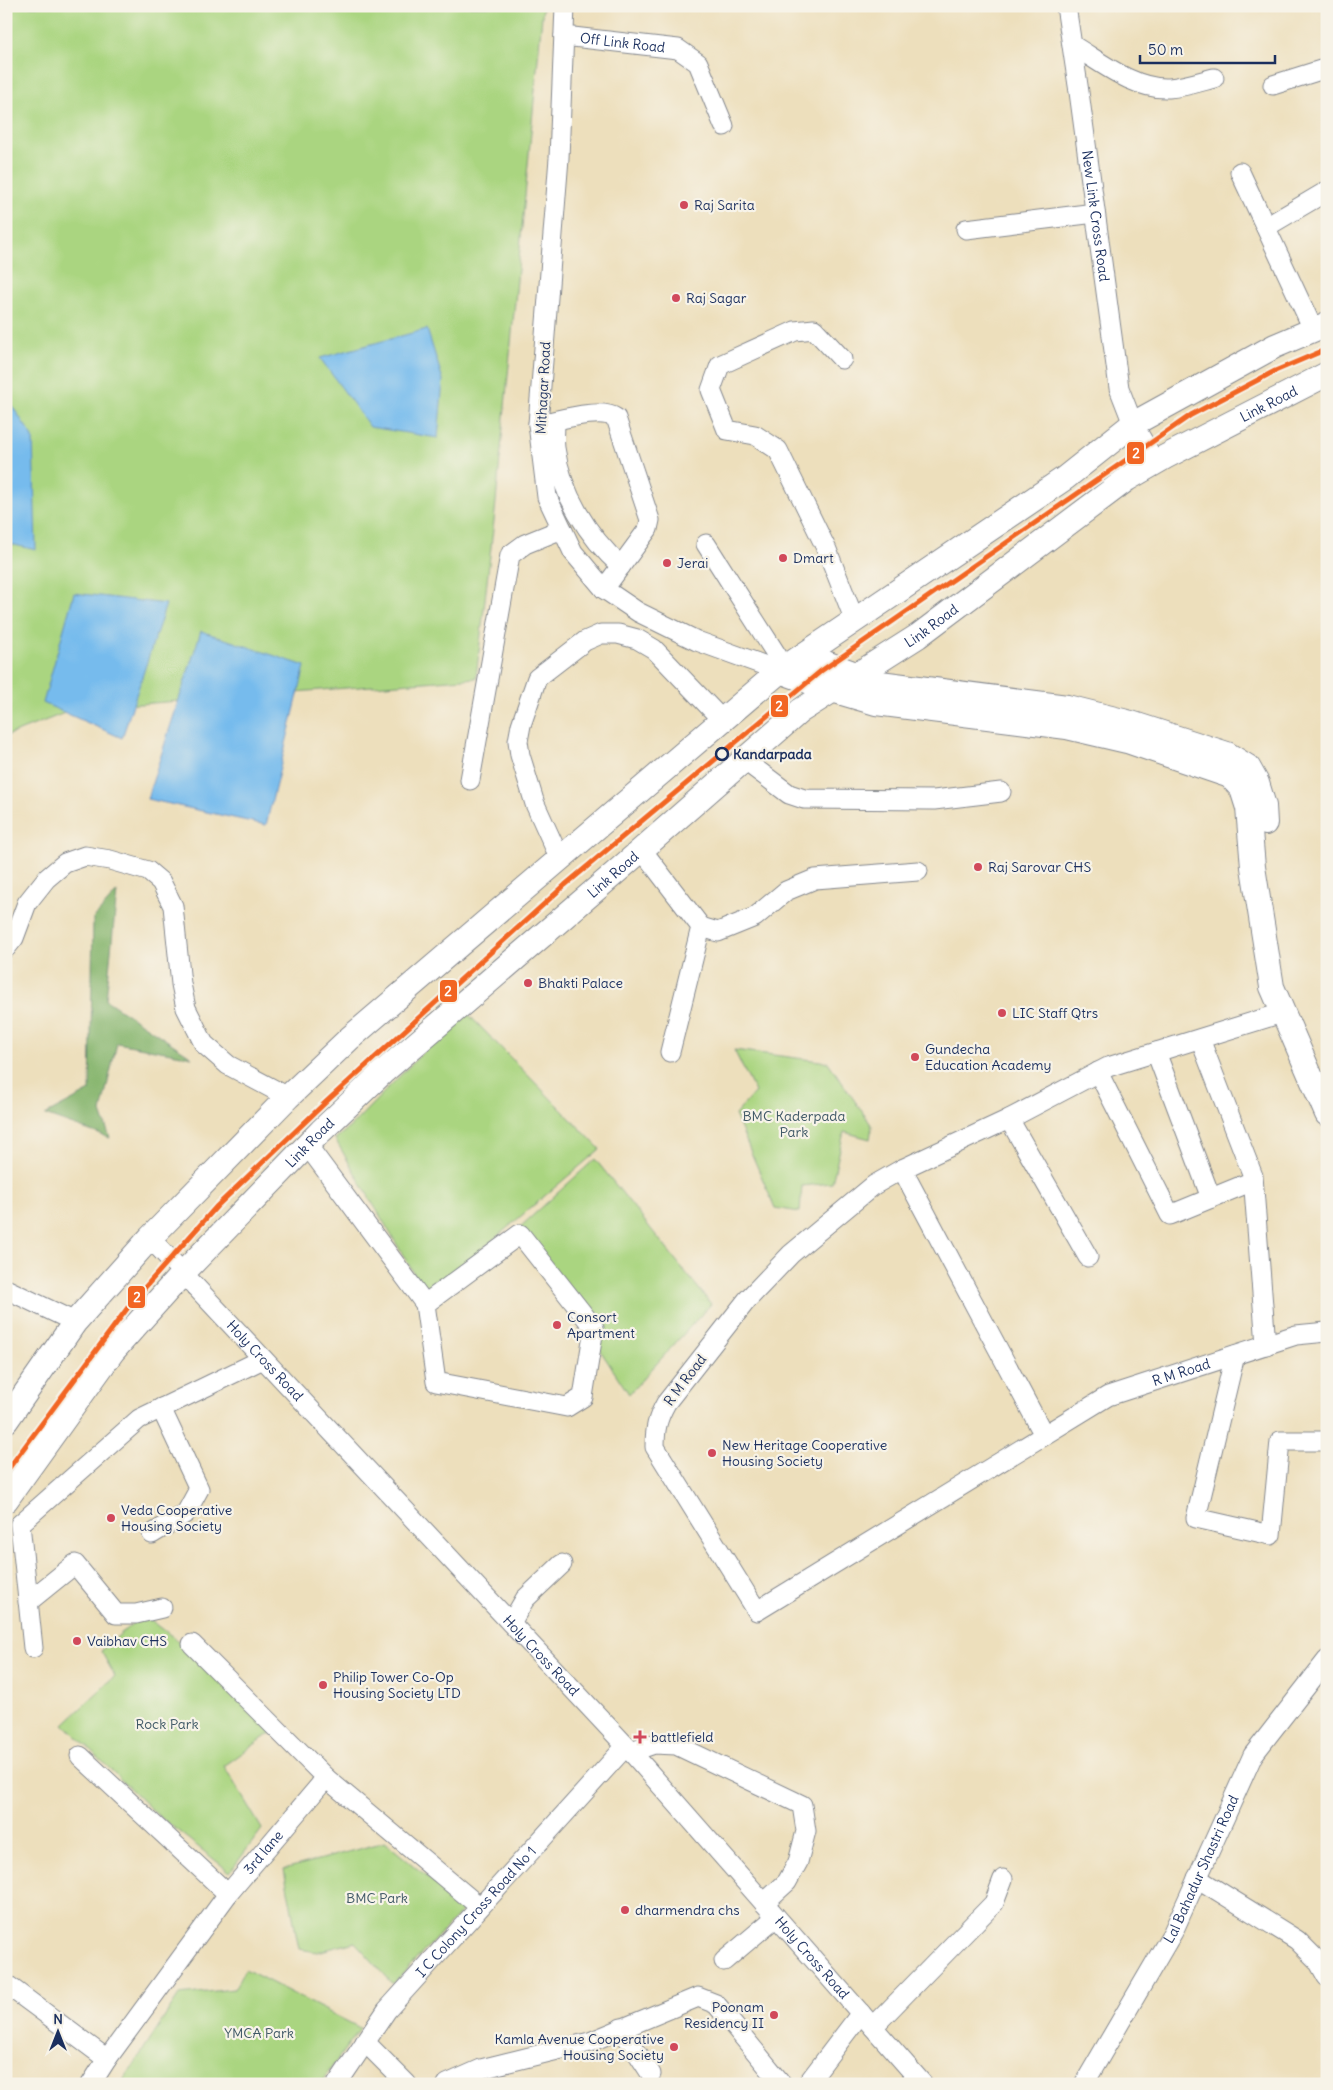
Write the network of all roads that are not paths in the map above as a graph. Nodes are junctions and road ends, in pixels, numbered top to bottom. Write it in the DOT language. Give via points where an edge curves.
graph roads {
  1 [pos="565,6"];
  2 [pos="1066,6"];
  3 [pos="564,36"];
  4 [pos="1072,45"];
  5 [pos="1327,68"];
  6 [pos="1214,78"];
  7 [pos="1273,85"];
  8 [pos="724,126"];
  9 [pos="1240,172"];
  10 [pos="1327,191"];
  11 [pos="1096,213"];
  12 [pos="1266,227"];
  13 [pos="966,229"];
  14 [pos="1320,327"];
  15 [pos="842,359"];
  16 [pos="1327,374"];
  17 [pos="547,422"];
  18 [pos="1133,424"];
  19 [pos="1155,462"];
  20 [pos="562,530"];
  21 [pos="706,544"];
  22 [pos="621,566"];
  23 [pos="604,589"];
  24 [pos="855,621"];
  25 [pos="804,655"];
  26 [pos="782,669"];
  27 [pos="856,675"];
  28 [pos="832,690"];
  29 [pos="722,720"];
  30 [pos="744,760"];
  31 [pos="470,780"];
  32 [pos="1001,792"];
  33 [pos="642,850"];
  34 [pos="560,858"];
  35 [pos="918,871"];
  36 [pos="701,927"];
  37 [pos="6,948"];
  38 [pos="1282,1013"];
  39 [pos="1200,1039"];
  40 [pos="670,1052"];
  41 [pos="1156,1052"];
  42 [pos="1098,1072"];
  43 [pos="1325,1095"];
  44 [pos="288,1097"];
  45 [pos="1009,1119"];
  46 [pos="307,1145"];
  47 [pos="902,1168"];
  48 [pos="1253,1181"];
  49 [pos="1211,1198"];
  50 [pos="150,1238"];
  51 [pos="1088,1257"];
  52 [pos="183,1273"];
  53 [pos="6,1289"];
  54 [pos="425,1304"];
  55 [pos="76,1322"];
  56 [pos="1327,1332"];
  57 [pos="1266,1345"];
  58 [pos="1235,1355"];
  59 [pos="263,1359"];
  60 [pos="161,1408"];
  61 [pos="6,1421"];
  62 [pos="1044,1435"];
  63 [pos="1327,1441"];
  64 [pos="6,1500"];
  65 [pos="152,1534"];
  66 [pos="562,1564"];
  67 [pos="28,1602"];
  68 [pos="162,1608"];
  69 [pos="511,1622"];
  70 [pos="192,1644"];
  71 [pos="33,1648"];
  72 [pos="1327,1660"];
  73 [pos="628,1749"];
  74 [pos="80,1756"];
  75 [pos="326,1778"];
  76 [pos="1003,1878"];
  77 [pos="1197,1878"];
  78 [pos="228,1894"];
  79 [pos="480,1907"];
  80 [pos="770,1910"];
  81 [pos="724,1960"];
  82 [pos="1327,1976"];
  83 [pos="6,1984"];
  84 [pos="861,2013"];
  85 [pos="873,2027"];
  86 [pos="621,2028"];
  87 [pos="365,2042"];
  88 [pos="107,2059"];
  89 [pos="651,2074"];
  90 [pos="91,2084"];
  91 [pos="337,2084"];
  92 [pos="407,2084"];
  93 [pos="447,2084"];
  94 [pos="782,2084"];
  95 [pos="807,2084"];
  96 [pos="923,2084"];
  97 [pos="1084,2084"];
  1 -- 3 [label="street, Mithagar Road"];
  2 -- 4 [label="street, New Link Cross Road"];
  3 -- 8 [label="street, Off Link Road" via="678,49 698,63"];
  3 -- 17 [label="street, Mithagar Road"];
  4 -- 6 [label="street" via="1134,82 1156,88 1185,86"];
  4 -- 11 [label="street, New Link Cross Road"];
  5 -- 7 [label="street"];
  9 -- 12 [label="street"];
  10 -- 12 [label="street"];
  11 -- 13 [label="street"];
  11 -- 18 [label="street, New Link Cross Road" via="1119,388"];
  12 -- 14 [label="street"];
  14 -- 18 [label="main road" via="1275,346"];
  15 -- 24 [label="street" via="814,329 794,331 720,365 711,390 727,430 755,435 778,450 827,550"];
  16 -- 19 [label="main road, Link Road"];
  17 -- 20 [label="street, Mithagar Road" via="547,497"];
  17 -- 22 [label="street" via="565,485 586,526 607,554"];
  17 -- 22 [label="street" via="596,414 610,414 616,418 650,520 648,529"];
  18 -- 19 [label="street, New Link Cross Road"];
  18 -- 24 [label="main road" via="1065,478"];
  19 -- 27 [label="main road, Link Road" via="1127,479 918,636"];
  20 -- 23 [label="street, Mithagar Road" via="573,552"];
  20 -- 31 [label="street" via="525,544 510,555"];
  21 -- 26 [label="street"];
  22 -- 23 [label="street"];
  23 -- 26 [label="street, Mithagar Road" via="638,612 697,641"];
  24 -- 25 [label="main road"];
  25 -- 26 [label="main road"];
  25 -- 27 [label="main road"];
  26 -- 28 [label="main road"];
  26 -- 29 [label="main road"];
  27 -- 28 [label="main road, Link Road"];
  27 -- 43 [label="main road" via="880,683 1067,707 1131,723 1218,751 1248,767 1257,782 1264,806 1286,984"];
  28 -- 30 [label="main road, Link Road" via="800,711"];
  28 -- 38 [label="main road" via="876,703 1067,727 1127,741 1230,776 1242,789 1248,808 1253,867 1272,987"];
  29 -- 34 [label="main road"];
  29 -- 34 [label="street" via="654,649 637,639 618,634 601,634 585,641 538,678 518,741 535,804"];
  30 -- 32 [label="street" via="789,794 804,799 934,800"];
  30 -- 33 [label="main road, Link Road"];
  33 -- 36 [label="street"];
  33 -- 46 [label="main road, Link Road" via="382,1073"];
  34 -- 44 [label="main road" via="350,1038"];
  35 -- 36 [label="street" via="815,878 786,891 756,917 718,932"];
  36 -- 40 [label="street"];
  37 -- 44 [label="street" via="14,938 27,903 46,878 65,863 85,856 148,871 161,882 174,906 186,1008 204,1044 228,1065"];
  38 -- 39 [label="street"];
  38 -- 43 [label="main road"];
  39 -- 41 [label="street"];
  39 -- 48 [label="street"];
  41 -- 42 [label="street"];
  41 -- 49 [label="street"];
  42 -- 45 [label="street"];
  42 -- 49 [label="street" via="1170,1215"];
  44 -- 50 [label="main road"];
  45 -- 47 [label="street"];
  45 -- 51 [label="street"];
  46 -- 52 [label="main road, Link Road"];
  46 -- 54 [label="street"];
  47 -- 62 [label="street"];
  47 -- 62 [label="street, R M Road" via="874,1185 798,1248 747,1300 666,1403 657,1420 655,1447 758,1612"];
  48 -- 49 [label="street"];
  48 -- 57 [label="street"];
  50 -- 52 [label="street, Holy Cross Road"];
  50 -- 55 [label="main road"];
  52 -- 59 [label="street, Holy Cross Road"];
  52 -- 64 [label="main road, Link Road" via="113,1351"];
  53 -- 55 [label="street"];
  54 -- 54 [label="street" via="436,1382 567,1407 583,1398 594,1328 520,1234"];
  55 -- 61 [label="main road"];
  56 -- 57 [label="street, R M Road" via="1296,1336"];
  57 -- 58 [label="street, R M Road"];
  58 -- 62 [label="street, R M Road" via="1108,1396"];
  58 -- 63 [label="street" via="1196,1518 1271,1536 1280,1441"];
  59 -- 60 [label="street"];
  59 -- 69 [label="street, Holy Cross Road"];
  60 -- 65 [label="street" via="199,1489 186,1512"];
  60 -- 67 [label="street" via="139,1419 20,1524"];
  66 -- 69 [label="street" via="525,1599"];
  67 -- 68 [label="street" via="75,1564 116,1614 136,1614"];
  67 -- 71 [label="street"];
  69 -- 73 [label="street, Holy Cross Road"];
  70 -- 75 [label="street"];
  72 -- 77 [label="street, Lal Bahadur Shastri Road" via="1252,1755"];
  73 -- 79 [label="street, I C Colony Cross Road No 1"];
  73 -- 80 [label="street, Holy Cross Road"];
  73 -- 80 [label="street" via="654,1744 676,1745 802,1805 806,1831 798,1862"];
  74 -- 78 [label="street"];
  75 -- 78 [label="street, 3rd lane"];
  75 -- 79 [label="street"];
  76 -- 85 [label="street" via="994,1903"];
  77 -- 82 [label="street" via="1297,1940 1318,1961"];
  77 -- 97 [label="street, Lal Bahadur Shastri Road" via="1173,1932"];
  78 -- 88 [label="street, 3rd lane"];
  79 -- 87 [label="street, I C Colony Cross Road No 1" via="387,2010"];
  80 -- 81 [label="street"];
  80 -- 84 [label="street, Holy Cross Road"];
  83 -- 88 [label="street"];
  84 -- 85 [label="street, Holy Cross Road"];
  84 -- 95 [label="street"];
  85 -- 96 [label="street, Holy Cross Road"];
  86 -- 89 [label="street"];
  86 -- 93 [label="street" via="590,2042 481,2069"];
  86 -- 94 [label="street" via="698,1998 716,2004"];
  87 -- 91 [label="street, I C Colony Cross Road No 1"];
  87 -- 92 [label="street"];
  88 -- 90 [label="street, 3rd lane"];
}
